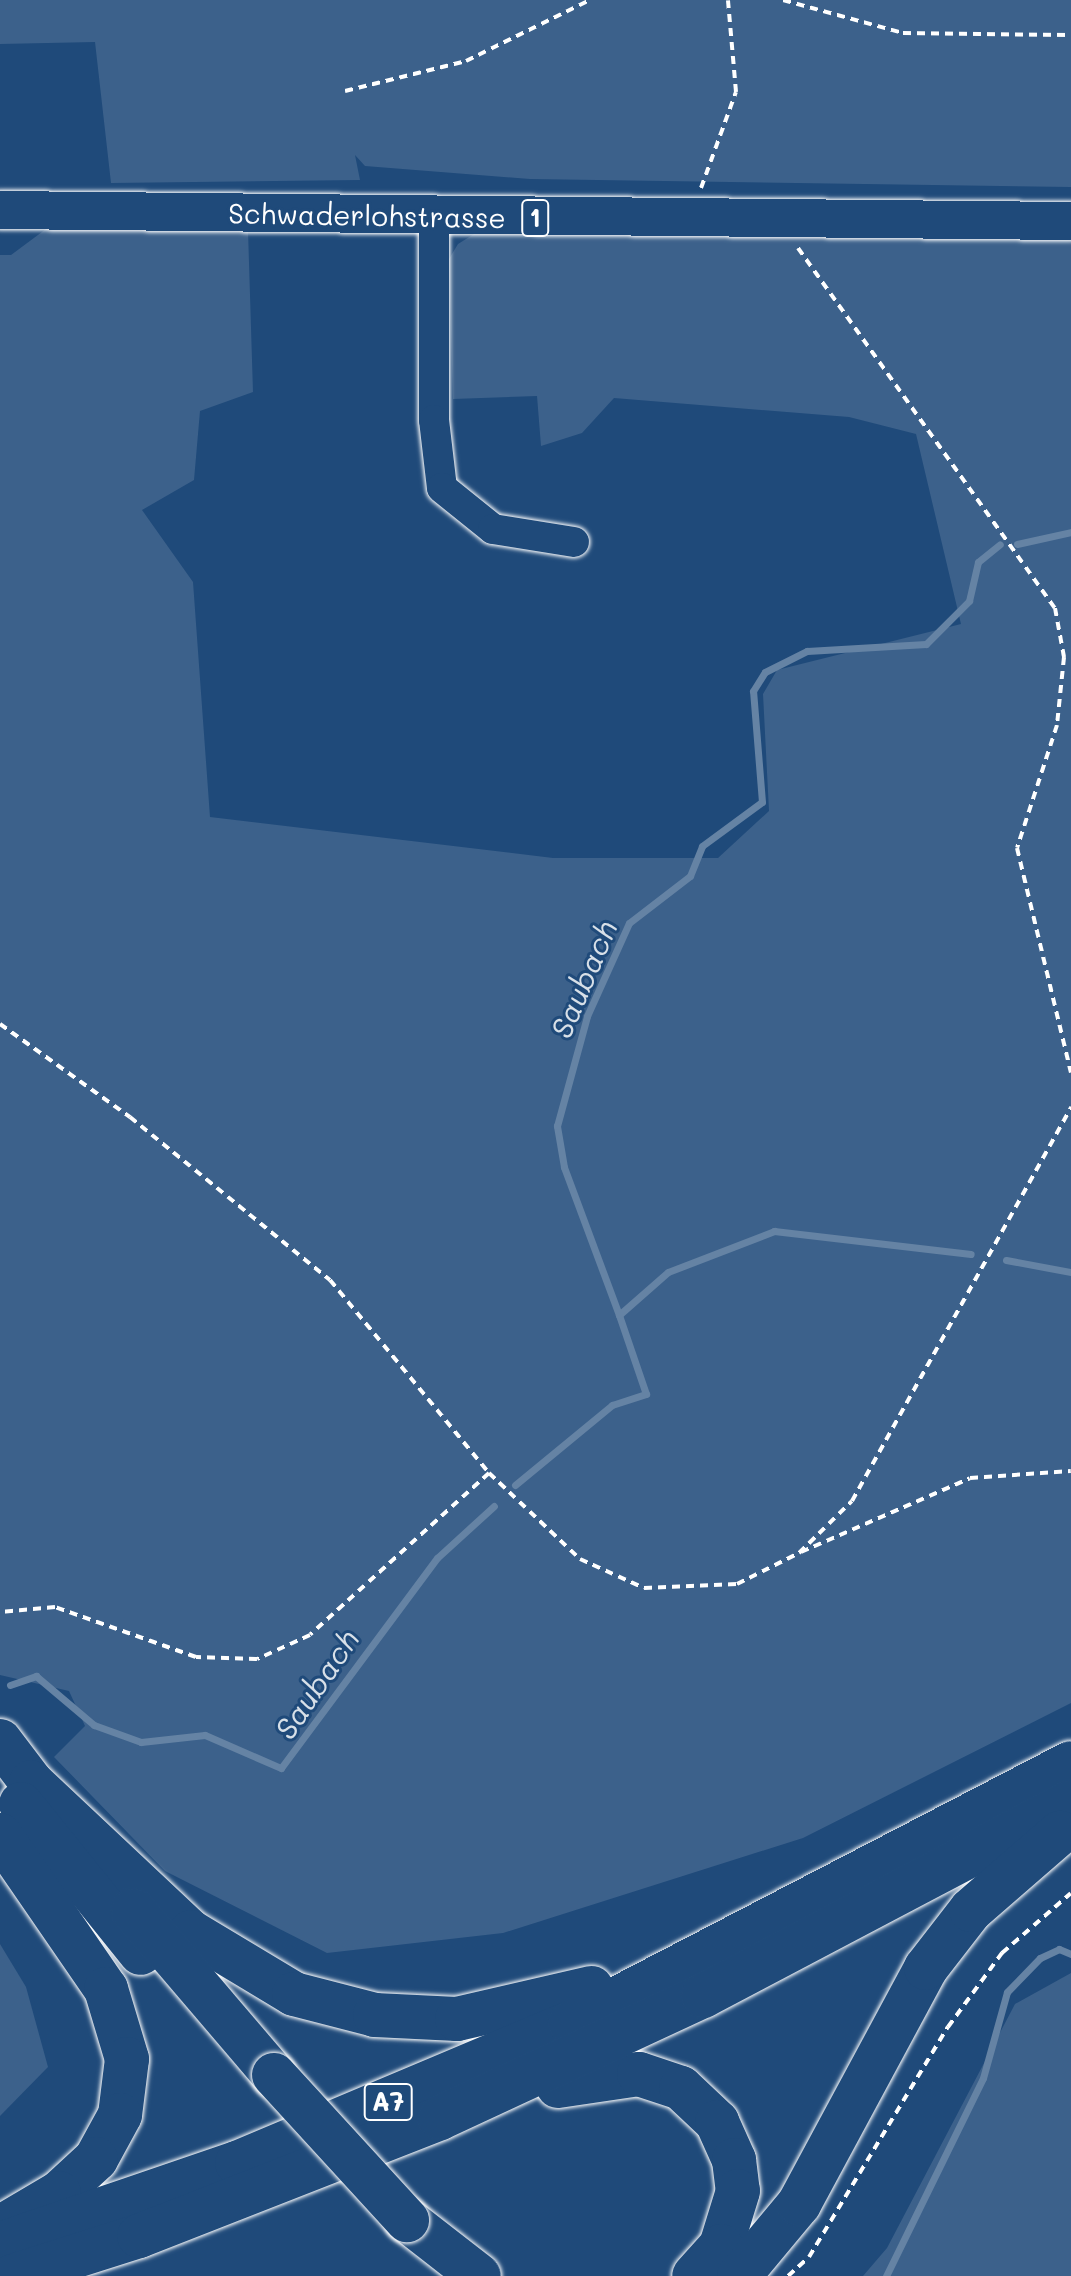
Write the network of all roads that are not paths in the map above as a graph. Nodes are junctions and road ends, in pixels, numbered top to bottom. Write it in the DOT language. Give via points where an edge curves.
graph roads {
  1 [pos="0,210"];
  2 [pos="434,217"];
  3 [pos="1071,221"];
  4 [pos="574,542"];
  5 [pos="0,1741"];
  6 [pos="1071,1763"];
  7 [pos="15,1779"];
  8 [pos="1071,1802"];
  9 [pos="1071,1825"];
  10 [pos="0,1835"];
  11 [pos="763,1927"];
  12 [pos="440,2118"];
  13 [pos="396,2224"];
  14 [pos="0,2227"];
  15 [pos="0,2244"];
  16 [pos="13,2276"];
  17 [pos="440,2276"];
  18 [pos="479,2276"];
  19 [pos="694,2276"];
  20 [pos="739,2276"];
  1 -- 2 [label="main road, Schwaderlohstrasse / 1"];
  2 -- 3 [label="main road, Schwaderlohstrasse / 1"];
  2 -- 4 [label="lane" via="434,420 442,488 493,529"];
  5 -- 7 [label="highway, A7"];
  6 -- 11 [label="highway, A7"];
  7 -- 11 [label="highway, A7" via="203,1940 267,1981 347,2010 404,2019 484,2016 590,1989"];
  7 -- 13 [label="highway, A7" via="264,2080"];
  8 -- 12 [label="highway, A7" via="703,1996"];
  9 -- 20 [label="highway" via="993,1887 948,1937 905,2000 799,2204"];
  10 -- 14 [label="highway" via="106,1989 127,2059 120,2115 96,2159 59,2193"];
  11 -- 15 [label="highway, A7" via="570,2023 343,2122"];
  12 -- 16 [label="highway, A7" via="139,2236"];
  12 -- 19 [label="highway, A7" via="611,2073 681,2088 717,2122 737,2175 728,2232"];
  13 -- 17 [label="highway, A7"];
  13 -- 18 [label="highway, A7"];
}
